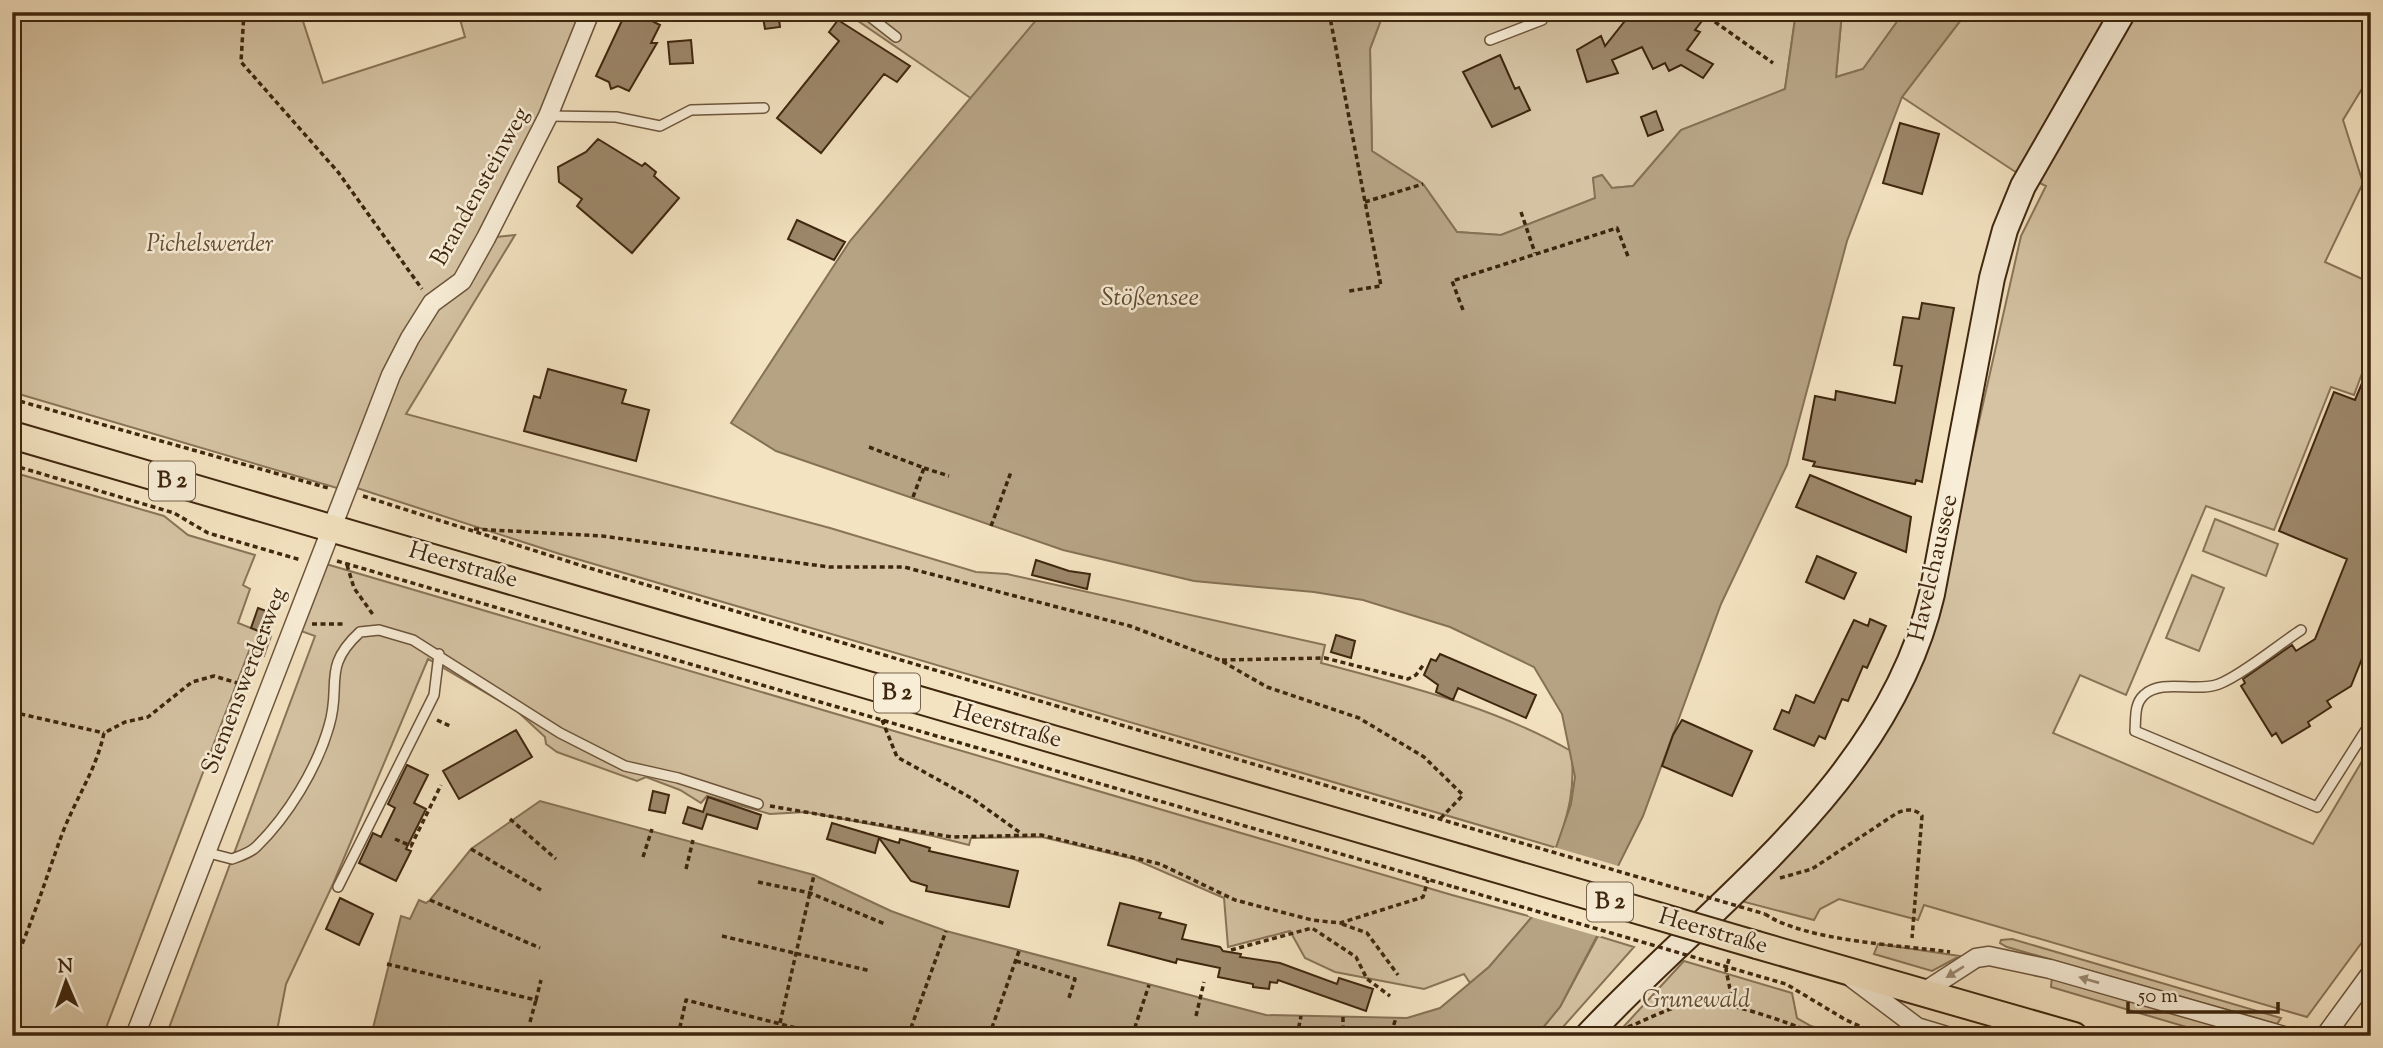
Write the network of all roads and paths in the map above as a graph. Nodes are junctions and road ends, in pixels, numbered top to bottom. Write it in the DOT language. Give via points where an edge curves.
graph roads {
  1 [pos="28,12"];
  2 [pos="244,12"];
  3 [pos="590,12"];
  4 [pos="864,12"];
  5 [pos="1329,12"];
  6 [pos="1540,12"];
  7 [pos="1701,12"];
  8 [pos="2123,12"];
  9 [pos="12,21"];
  10 [pos="896,37"];
  11 [pos="1490,40"];
  12 [pos="1773,63"];
  13 [pos="764,108"];
  14 [pos="548,116"];
  15 [pos="1423,184"];
  16 [pos="1365,202"];
  17 [pos="1521,212"];
  18 [pos="1536,254"];
  19 [pos="1629,259"];
  20 [pos="1349,291"];
  21 [pos="432,303"];
  22 [pos="1462,310"];
  23 [pos="12,399"];
  24 [pos="12,435"];
  25 [pos="869,447"];
  26 [pos="12,465"];
  27 [pos="924,468"];
  28 [pos="1011,472"];
  29 [pos="949,476"];
  30 [pos="313,487"];
  31 [pos="346,491"];
  32 [pos="913,497"];
  33 [pos="331,527"];
  34 [pos="991,527"];
  35 [pos="458,529"];
  36 [pos="470,529"];
  37 [pos="289,558"];
  38 [pos="333,560"];
  39 [pos="347,564"];
  40 [pos="294,624"];
  41 [pos="2301,629"];
  42 [pos="380,631"];
  43 [pos="360,632"];
  44 [pos="439,654"];
  45 [pos="1220,660"];
  46 [pos="1424,664"];
  47 [pos="267,692"];
  48 [pos="12,712"];
  49 [pos="436,720"];
  50 [pos="882,720"];
  51 [pos="2371,722"];
  52 [pos="450,726"];
  53 [pos="104,733"];
  54 [pos="442,785"];
  55 [pos="758,804"];
  56 [pos="510,819"];
  57 [pos="1440,819"];
  58 [pos="652,829"];
  59 [pos="1023,835"];
  60 [pos="395,839"];
  61 [pos="693,840"];
  62 [pos="471,849"];
  63 [pos="205,852"];
  64 [pos="643,857"];
  65 [pos="556,859"];
  66 [pos="686,869"];
  67 [pos="1752,873"];
  68 [pos="814,875"];
  69 [pos="1428,880"];
  70 [pos="758,882"];
  71 [pos="338,887"];
  72 [pos="541,890"];
  73 [pos="810,893"];
  74 [pos="430,900"];
  75 [pos="1312,920"];
  76 [pos="885,923"];
  77 [pos="1340,923"];
  78 [pos="1312,928"];
  79 [pos="946,932"];
  80 [pos="722,936"];
  81 [pos="1912,938"];
  82 [pos="540,948"];
  83 [pos="1231,950"];
  84 [pos="1019,951"];
  85 [pos="1953,952"];
  86 [pos="795,954"];
  87 [pos="1016,961"];
  88 [pos="387,964"];
  89 [pos="12,967"];
  90 [pos="1841,969"];
  91 [pos="1726,970"];
  92 [pos="871,971"];
  93 [pos="2371,973"];
  94 [pos="1398,975"];
  95 [pos="541,979"];
  96 [pos="1203,982"];
  97 [pos="1149,985"];
  98 [pos="1922,993"];
  99 [pos="1390,996"];
  100 [pos="536,1000"];
  101 [pos="1068,1001"];
  102 [pos="1734,1008"];
  103 [pos="1196,1016"];
  104 [pos="1301,1016"];
  105 [pos="1343,1017"];
  106 [pos="1396,1018"];
  107 [pos="530,1022"];
  108 [pos="779,1023"];
  109 [pos="1086,1030"];
  110 [pos="1619,1031"];
  111 [pos="1391,1033"];
  112 [pos="135,1036"];
  113 [pos="678,1036"];
  114 [pos="828,1036"];
  115 [pos="908,1036"];
  116 [pos="989,1036"];
  117 [pos="1108,1036"];
  118 [pos="1132,1036"];
  119 [pos="1297,1036"];
  120 [pos="1343,1036"];
  121 [pos="1587,1036"];
  122 [pos="1824,1036"];
  123 [pos="1882,1036"];
  124 [pos="1947,1036"];
  125 [pos="2074,1036"];
  126 [pos="2284,1036"];
  127 [pos="2325,1036"];
  1 -- 9 [label="path"];
  2 -- 21 [label="path" via="241,62 338,172"];
  3 -- 14 [label="street, Brandensteinweg"];
  4 -- 10 [label="lane"];
  5 -- 16 [label="path"];
  6 -- 11 [label="lane" via="1542,20"];
  7 -- 12 [label="path"];
  8 -- 67 [label="street, Havelchaussee" via="2023,186 2005,230 1932,594 1903,681 1849,765"];
  13 -- 14 [label="lane" via="691,110 660,126 616,117"];
  14 -- 21 [label="street, Brandensteinweg" via="462,281"];
  15 -- 16 [label="path"];
  16 -- 20 [label="path" via="1381,286"];
  17 -- 18 [label="path"];
  18 -- 19 [label="path" via="1618,228"];
  18 -- 22 [label="path" via="1452,281"];
  21 -- 31 [label="street, Brandensteinweg" via="391,375"];
  23 -- 30 [label="path"];
  24 -- 33 [label="main road, Heerstraße / B 2"];
  25 -- 27 [label="path"];
  26 -- 37 [label="path" via="174,513 208,533"];
  27 -- 29 [label="path"];
  27 -- 32 [label="path"];
  28 -- 34 [label="path"];
  31 -- 33 [label="street, Brandensteinweg"];
  31 -- 36 [label="path"];
  33 -- 40 [label="street, Siemenswerderweg"];
  33 -- 90 [label="main road, Heerstraße / B 2, bridge"];
  35 -- 36 [label="path"];
  36 -- 45 [label="path" via="602,536 829,567 904,567 1130,626"];
  36 -- 57 [label="path"];
  38 -- 39 [label="path"];
  39 -- 42 [label="path" via="354,588"];
  39 -- 50 [label="path"];
  40 -- 43 [label="path" via="350,624"];
  40 -- 47 [label="street, Siemenswerderweg"];
  41 -- 51 [label="lane" via="2218,684 2156,688 2144,695 2137,706 2135,731 2317,807"];
  42 -- 43 [label="lane"];
  42 -- 44 [label="lane" via="413,640"];
  43 -- 63 [label="lane" via="338,656 330,725 307,776 279,818 255,849 232,859"];
  44 -- 55 [label="lane" via="559,733 625,766"];
  44 -- 71 [label="lane" via="434,695"];
  45 -- 46 [label="path" via="1325,658 1408,679"];
  45 -- 57 [label="path" via="1267,687 1359,718 1424,757 1463,794"];
  47 -- 53 [label="path" via="214,676 192,682 148,718 125,722"];
  47 -- 63 [label="street, Siemenswerderweg"];
  48 -- 53 [label="path"];
  49 -- 52 [label="path"];
  50 -- 59 [label="path" via="897,757 973,799"];
  50 -- 69 [label="path"];
  53 -- 89 [label="path" via="98,760 62,835 37,912"];
  54 -- 60 [label="path" via="413,847"];
  55 -- 59 [label="path" via="952,837"];
  56 -- 65 [label="path"];
  57 -- 85 [label="path, bridge" via="1765,914 1811,932"];
  58 -- 64 [label="path"];
  59 -- 75 [label="path" via="1041,835 1160,864 1235,900"];
  61 -- 66 [label="path"];
  62 -- 72 [label="path"];
  63 -- 112 [label="street, Siemenswerderweg"];
  67 -- 81 [label="path" via="1782,878 1812,869 1896,813 1918,812 1922,816"];
  67 -- 121 [label="street, Havelchaussee"];
  68 -- 73 [label="path"];
  69 -- 77 [label="path" via="1423,897"];
  69 -- 123 [label="path, bridge" via="1786,984"];
  70 -- 73 [label="path"];
  73 -- 76 [label="path"];
  73 -- 86 [label="path"];
  74 -- 82 [label="path"];
  75 -- 77 [label="path"];
  75 -- 78 [label="path"];
  77 -- 94 [label="path" via="1367,933"];
  78 -- 83 [label="path"];
  78 -- 99 [label="path" via="1356,957 1367,979"];
  79 -- 115 [label="path"];
  80 -- 86 [label="path"];
  84 -- 87 [label="path"];
  86 -- 92 [label="path"];
  86 -- 108 [label="path"];
  87 -- 101 [label="path" via="1074,979"];
  87 -- 116 [label="path"];
  88 -- 100 [label="path"];
  90 -- 98 [label="main road, Heerstraße / B 2"];
  90 -- 124 [label="street, Heerstraße" via="1917,1027"];
  91 -- 102 [label="path"];
  93 -- 127 [label="street"];
  95 -- 100 [label="path"];
  96 -- 103 [label="path"];
  97 -- 118 [label="path"];
  98 -- 125 [label="main road, Heerstraße / B 2"];
  126 -- 98 [label="street, one-way" via="1989,956 1976,958"];
  100 -- 107 [label="path"];
  102 -- 110 [label="path" via="1684,1004"];
  102 -- 122 [label="path"];
  104 -- 119 [label="path"];
  105 -- 120 [label="path"];
  106 -- 111 [label="path"];
  108 -- 113 [label="path" via="686,1000"];
  108 -- 114 [label="path"];
  109 -- 117 [label="path"];
}
